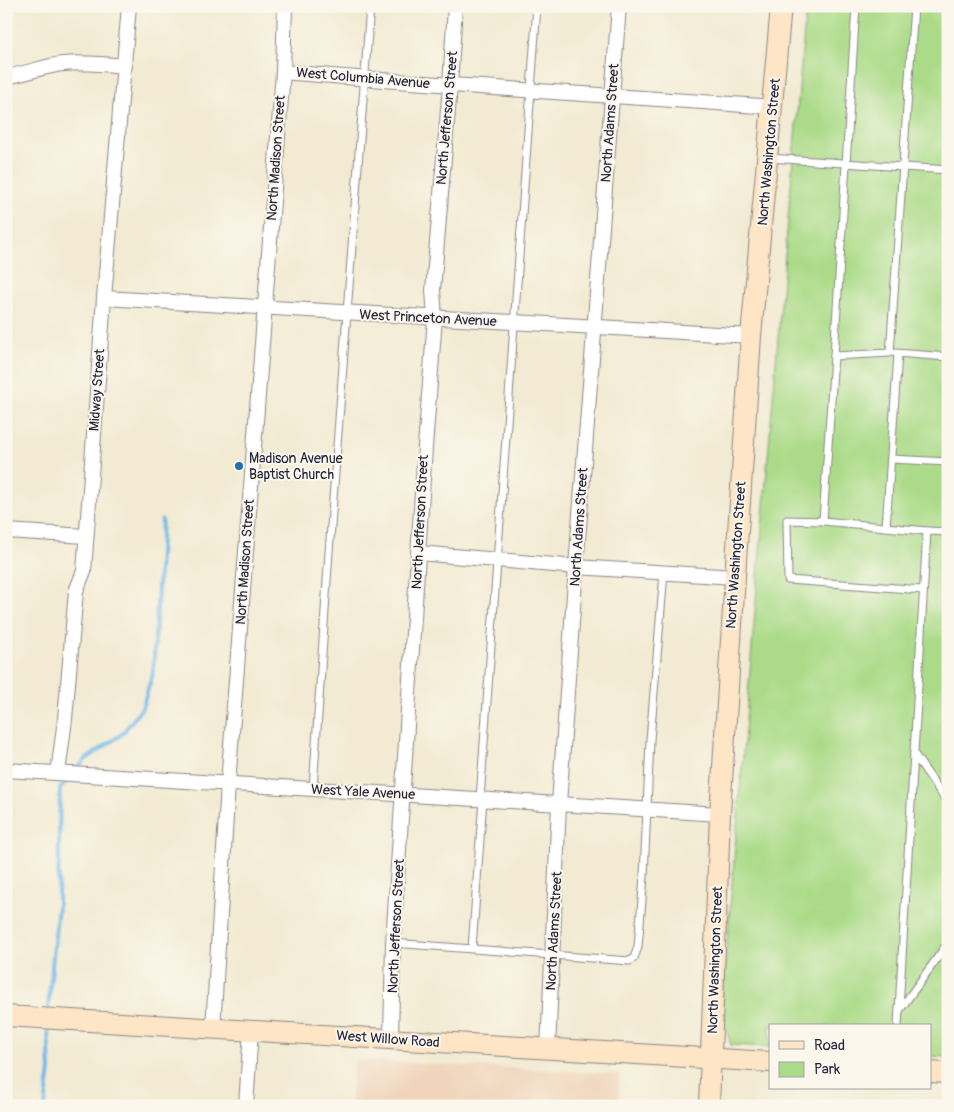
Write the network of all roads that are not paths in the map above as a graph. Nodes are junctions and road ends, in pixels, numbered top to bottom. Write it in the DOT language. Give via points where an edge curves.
graph roads {
  1 [pos="129,6"];
  2 [pos="285,6"];
  3 [pos="370,6"];
  4 [pos="455,6"];
  5 [pos="537,6"];
  6 [pos="619,6"];
  7 [pos="781,6"];
  8 [pos="856,6"];
  9 [pos="914,6"];
  10 [pos="125,66"];
  11 [pos="282,72"];
  12 [pos="6,77"];
  13 [pos="365,79"];
  14 [pos="450,86"];
  15 [pos="532,90"];
  16 [pos="612,95"];
  17 [pos="773,107"];
  18 [pos="768,158"];
  19 [pos="846,163"];
  20 [pos="903,167"];
  21 [pos="948,170"];
  22 [pos="104,298"];
  23 [pos="264,308"];
  24 [pos="347,313"];
  25 [pos="435,318"];
  26 [pos="515,323"];
  27 [pos="595,328"];
  28 [pos="751,336"];
  29 [pos="890,353"];
  30 [pos="898,354"];
  31 [pos="834,356"];
  32 [pos="948,357"];
  33 [pos="891,459"];
  34 [pos="948,462"];
  35 [pos="824,521"];
  36 [pos="886,527"];
  37 [pos="6,530"];
  38 [pos="927,532"];
  39 [pos="948,532"];
  40 [pos="86,536"];
  41 [pos="419,554"];
  42 [pos="497,561"];
  43 [pos="576,567"];
  44 [pos="664,572"];
  45 [pos="735,577"];
  46 [pos="923,590"];
  47 [pos="914,753"];
  48 [pos="6,770"];
  49 [pos="58,773"];
  50 [pos="228,784"];
  51 [pos="313,789"];
  52 [pos="403,793"];
  53 [pos="481,799"];
  54 [pos="948,803"];
  55 [pos="559,804"];
  56 [pos="646,809"];
  57 [pos="720,814"];
  58 [pos="393,943"];
  59 [pos="948,943"];
  60 [pos="472,948"];
  61 [pos="553,954"];
  62 [pos="899,1011"];
  63 [pos="6,1016"];
  64 [pos="898,1024"];
  65 [pos="213,1028"];
  66 [pos="251,1030"];
  67 [pos="391,1039"];
  68 [pos="548,1049"];
  69 [pos="712,1058"];
  70 [pos="769,1062"];
  71 [pos="932,1072"];
  72 [pos="948,1073"];
  73 [pos="246,1106"];
  74 [pos="709,1106"];
  1 -- 10 [label="street, Midway Street"];
  2 -- 11 [label="street, North Madison Street"];
  3 -- 13 [label="lane"];
  4 -- 14 [label="street, North Jefferson Street"];
  5 -- 15 [label="lane"];
  6 -- 16 [label="street, North Adams Street"];
  7 -- 17 [label="street, North Washington Street"];
  8 -- 19 [label="lane"];
  9 -- 20 [label="lane"];
  10 -- 12 [label="street" via="62,64"];
  10 -- 22 [label="street, Midway Street"];
  11 -- 13 [label="street, West Columbia Avenue"];
  11 -- 23 [label="street, North Madison Street"];
  13 -- 14 [label="street, West Columbia Avenue"];
  13 -- 24 [label="lane"];
  14 -- 15 [label="street, West Columbia Avenue"];
  14 -- 25 [label="street, North Jefferson Street" via="433,290"];
  15 -- 16 [label="street, West Columbia Avenue"];
  15 -- 26 [label="lane"];
  16 -- 17 [label="street, West Columbia Avenue"];
  16 -- 27 [label="street, North Adams Street"];
  17 -- 18 [label="street, North Washington Street"];
  18 -- 19 [label="lane"];
  18 -- 28 [label="street, North Washington Street"];
  19 -- 20 [label="lane"];
  19 -- 31 [label="lane"];
  20 -- 21 [label="lane"];
  20 -- 29 [label="lane"];
  22 -- 23 [label="street, West Princeton Avenue"];
  22 -- 40 [label="street, Midway Street"];
  23 -- 24 [label="street, West Princeton Avenue"];
  23 -- 50 [label="street, North Madison Street"];
  24 -- 25 [label="street, West Princeton Avenue"];
  24 -- 51 [label="lane"];
  25 -- 26 [label="street, West Princeton Avenue"];
  25 -- 41 [label="street, North Jefferson Street"];
  26 -- 27 [label="street, West Princeton Avenue"];
  26 -- 42 [label="lane"];
  27 -- 28 [label="street, West Princeton Avenue"];
  27 -- 43 [label="street, North Adams Street"];
  28 -- 45 [label="street, North Washington Street"];
  29 -- 30 [label="lane"];
  29 -- 31 [label="lane"];
  30 -- 32 [label="lane"];
  30 -- 33 [label="lane"];
  31 -- 35 [label="lane"];
  33 -- 34 [label="lane"];
  33 -- 36 [label="lane"];
  35 -- 36 [label="lane"];
  35 -- 46 [label="lane" via="787,520 788,580"];
  36 -- 38 [label="lane"];
  37 -- 40 [label="street"];
  38 -- 39 [label="lane"];
  38 -- 46 [label="lane"];
  40 -- 49 [label="street, Midway Street" via="84,571 76,591"];
  41 -- 42 [label="street"];
  41 -- 52 [label="street, North Jefferson Street"];
  42 -- 43 [label="street"];
  42 -- 53 [label="lane"];
  43 -- 44 [label="street"];
  43 -- 55 [label="street, North Adams Street"];
  44 -- 45 [label="street"];
  44 -- 56 [label="lane"];
  45 -- 57 [label="street, North Washington Street"];
  46 -- 47 [label="lane"];
  47 -- 54 [label="lane"];
  47 -- 62 [label="lane"];
  48 -- 49 [label="street, West Yale Avenue"];
  49 -- 50 [label="street, West Yale Avenue"];
  50 -- 51 [label="street, West Yale Avenue"];
  50 -- 65 [label="street, North Madison Street"];
  51 -- 52 [label="street, West Yale Avenue"];
  52 -- 53 [label="street, West Yale Avenue"];
  52 -- 58 [label="street, North Jefferson Street"];
  53 -- 55 [label="street, West Yale Avenue"];
  53 -- 60 [label="lane"];
  55 -- 56 [label="street, West Yale Avenue"];
  55 -- 61 [label="street, North Adams Street"];
  56 -- 57 [label="street, West Yale Avenue"];
  56 -- 61 [label="lane" via="644,876 638,947 634,958 630,961"];
  57 -- 69 [label="street, North Washington Street"];
  58 -- 60 [label="lane"];
  58 -- 67 [label="street, North Jefferson Street"];
  59 -- 62 [label="lane"];
  60 -- 61 [label="lane"];
  61 -- 68 [label="street, North Adams Street"];
  62 -- 64 [label="lane"];
  63 -- 65 [label="street, West Willow Road"];
  65 -- 66 [label="street, West Willow Road"];
  66 -- 67 [label="street, West Willow Road"];
  66 -- 73 [label="street"];
  67 -- 68 [label="street, West Willow Road"];
  68 -- 69 [label="street, West Willow Road"];
  69 -- 70 [label="street, West Willow Road"];
  69 -- 74 [label="street, North Washington Street"];
  71 -- 72 [label="street"];
}
